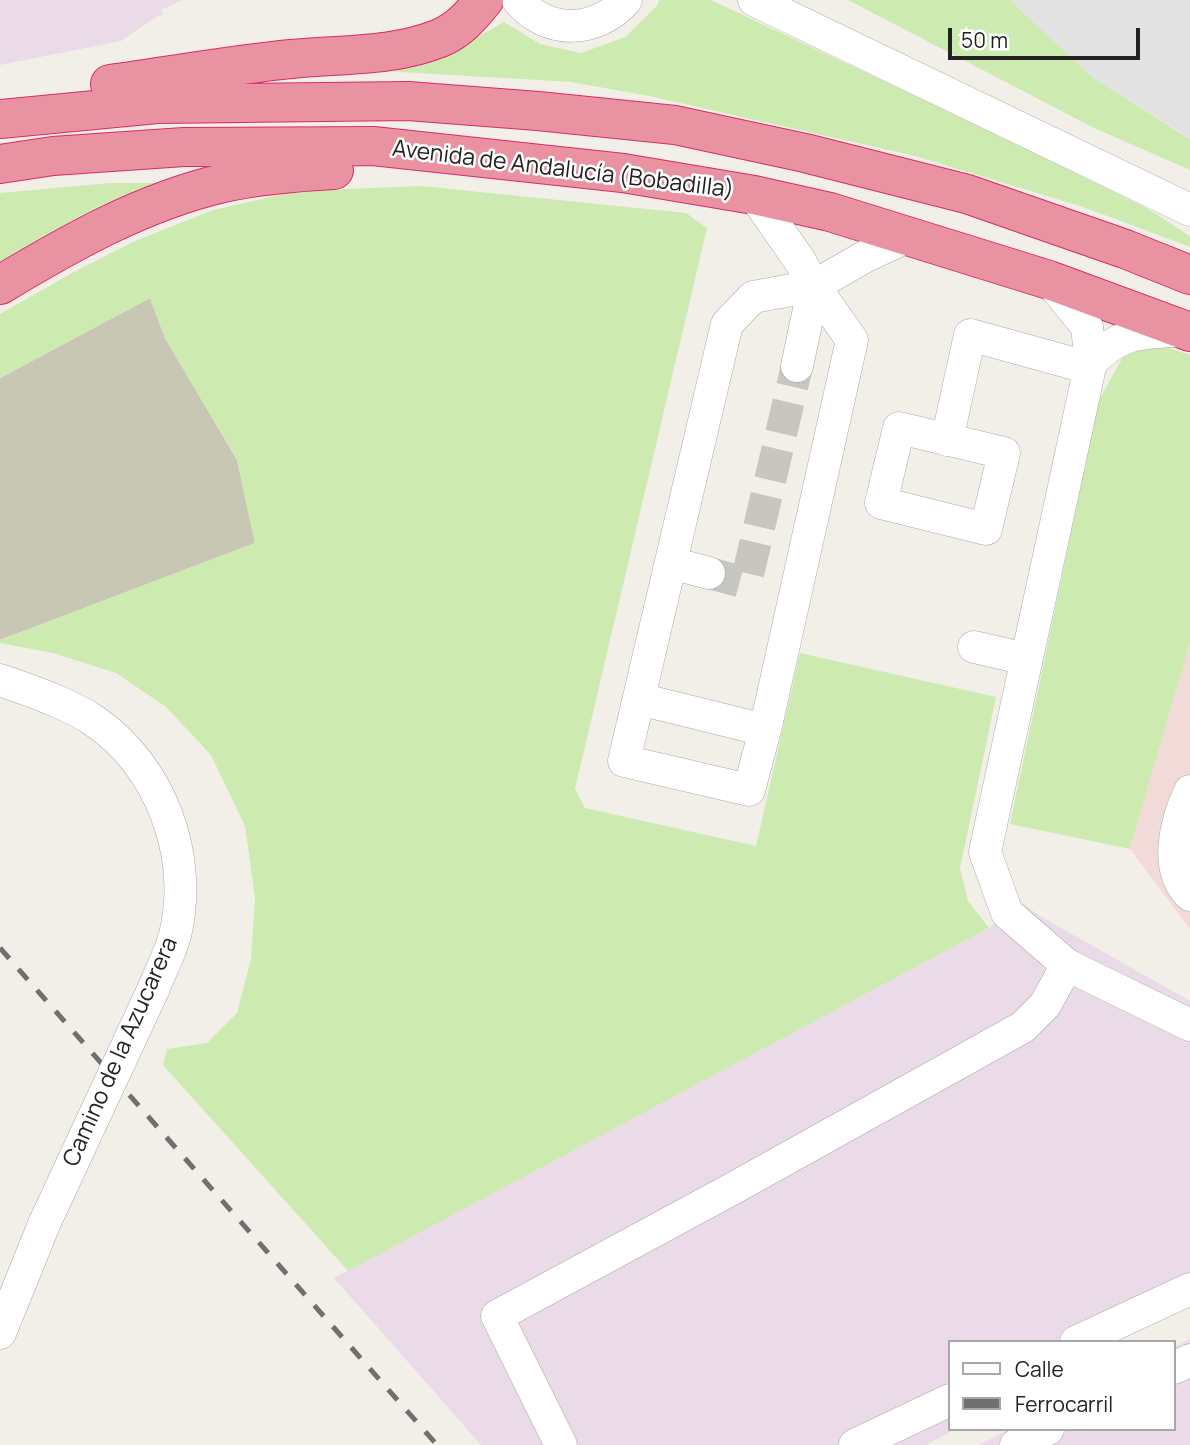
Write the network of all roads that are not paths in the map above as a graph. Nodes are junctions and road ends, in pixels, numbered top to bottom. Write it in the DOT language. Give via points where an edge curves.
graph roads {
  1 [pos="484,0"];
  2 [pos="518,0"];
  3 [pos="626,0"];
  4 [pos="754,0"];
  5 [pos="0,104"];
  6 [pos="0,119"];
  7 [pos="442,152"];
  8 [pos="1093,163"];
  9 [pos="0,164"];
  10 [pos="1190,189"];
  11 [pos="754,195"];
  12 [pos="1190,210"];
  13 [pos="909,236"];
  14 [pos="1190,275"];
  15 [pos="1049,280"];
  16 [pos="0,285"];
  17 [pos="814,286"];
  18 [pos="1188,331"];
  19 [pos="1091,365"];
  20 [pos="797,366"];
  21 [pos="947,440"];
  22 [pos="671,563"];
  23 [pos="709,573"];
  24 [pos="974,647"];
  25 [pos="1026,659"];
  26 [pos="0,680"];
  27 [pos="639,699"];
  28 [pos="765,730"];
  29 [pos="1190,791"];
  30 [pos="1190,895"];
  31 [pos="1067,965"];
  32 [pos="1190,1025"];
  33 [pos="1190,1289"];
  34 [pos="0,1334"];
  35 [pos="1080,1340"];
  36 [pos="948,1402"];
  37 [pos="1044,1431"];
  38 [pos="561,1445"];
  39 [pos="855,1445"];
  40 [pos="1016,1445"];
  1 -- 5 [label="highway" via="464,24 415,46 278,61"];
  2 -- 3 [label="street" via="543,21 572,27 602,20"];
  4 -- 8 [label="street"];
  6 -- 14 [label="highway, Avenida de Andalucía (Bobadilla)" via="157,104 408,101 675,125 967,194"];
  7 -- 9 [label="highway, Avenida de Andalucía (Bobadilla)" via="373,146 184,147"];
  7 -- 11 [label="highway, Avenida de Andalucía (Bobadilla)" via="623,173"];
  7 -- 16 [label="highway" via="373,168 282,173 222,183 115,221"];
  8 -- 10 [label="street"];
  8 -- 12 [label="street"];
  11 -- 13 [label="highway, Avenida de Andalucía (Bobadilla)"];
  11 -- 17 [label="street"];
  13 -- 15 [label="highway, Avenida de Andalucía (Bobadilla)"];
  13 -- 17 [label="street"];
  15 -- 18 [label="highway, Avenida de Andalucía (Bobadilla)"];
  15 -- 19 [label="street" via="1087,327"];
  17 -- 20 [label="street"];
  17 -- 22 [label="street" via="753,297 727,324"];
  17 -- 28 [label="street" via="852,340"];
  18 -- 19 [label="street" via="1134,333 1108,346"];
  19 -- 21 [label="street" via="970,335"];
  19 -- 25 [label="street"];
  22 -- 23 [label="street"];
  22 -- 27 [label="street"];
  24 -- 25 [label="street"];
  25 -- 31 [label="street" via="985,852 1007,913"];
  26 -- 34 [label="street, Camino de la Azucarera, bridge" via="92,720 128,750 150,781 169,821 179,859 180,896 174,937 153,990"];
  27 -- 28 [label="street"];
  27 -- 28 [label="street" via="624,761 749,790"];
  29 -- 30 [label="street" via="1180,811 1173,851 1182,887"];
  31 -- 32 [label="street"];
  31 -- 38 [label="street" via="1045,1005 1023,1027 497,1316"];
  33 -- 35 [label="street"];
  36 -- 39 [label="street"];
  37 -- 40 [label="street"];
}
